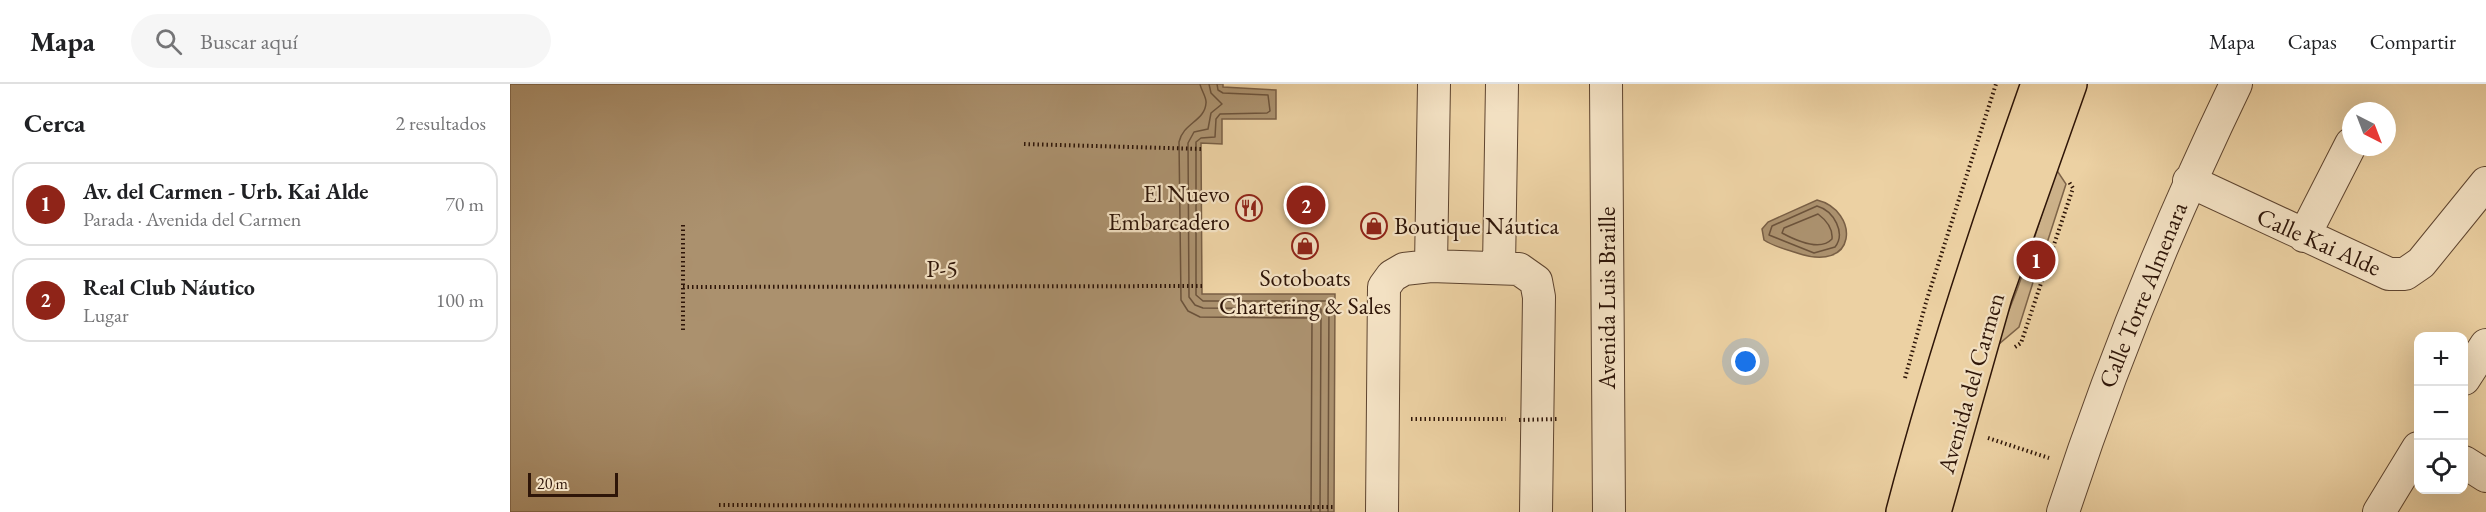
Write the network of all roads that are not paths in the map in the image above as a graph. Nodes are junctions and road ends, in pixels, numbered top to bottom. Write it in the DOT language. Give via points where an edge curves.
graph roads {
  1 [pos="1434,84"];
  2 [pos="1502,84"];
  3 [pos="1606,84"];
  4 [pos="2038,84"];
  5 [pos="2070,84"];
  6 [pos="2236,84"];
  7 [pos="2345,156"];
  8 [pos="2189,182"];
  9 [pos="2486,183"];
  10 [pos="2304,236"];
  11 [pos="1431,266"];
  12 [pos="1499,267"];
  13 [pos="2486,345"];
  14 [pos="2468,372"];
  15 [pos="2414,455"];
  16 [pos="2468,465"];
  17 [pos="2486,476"];
  18 [pos="1382,512"];
  19 [pos="1536,512"];
  20 [pos="1609,512"];
  21 [pos="1903,512"];
  22 [pos="1934,512"];
  23 [pos="2063,512"];
  24 [pos="2379,512"];
  1 -- 11 [label="street"];
  2 -- 12 [label="street"];
  3 -- 20 [label="street, Avenida Luis Braille"];
  4 -- 21 [label="main road, Avenida del Carmen" via="1982,241"];
  5 -- 22 [label="main road, Avenida del Carmen" via="2014,237"];
  6 -- 8 [label="street, Calle Torre Almenara"];
  7 -- 10 [label="street"];
  8 -- 10 [label="street, Calle Kai Alde"];
  8 -- 23 [label="street, Calle Torre Almenara" via="2098,410"];
  9 -- 10 [label="street, Calle Kai Alde" via="2421,263 2405,274 2390,274"];
  11 -- 12 [label="street"];
  11 -- 18 [label="street" via="1404,269 1384,287"];
  12 -- 19 [label="street" via="1519,269 1536,281 1539,297"];
  13 -- 14 [label="street"];
  15 -- 24 [label="street"];
  16 -- 17 [label="street"];
}
